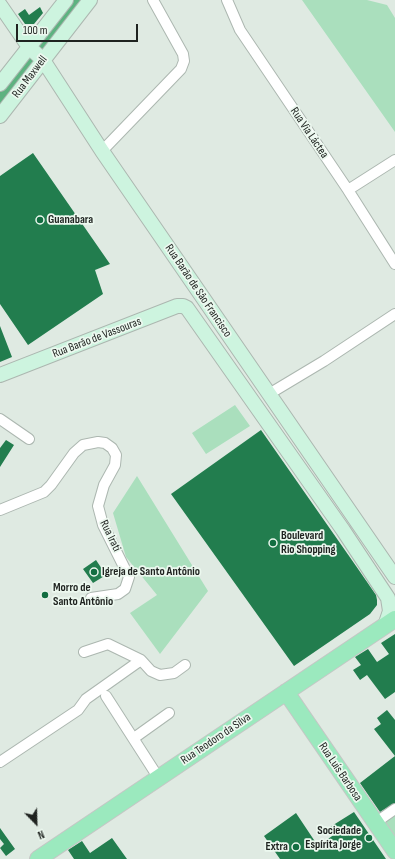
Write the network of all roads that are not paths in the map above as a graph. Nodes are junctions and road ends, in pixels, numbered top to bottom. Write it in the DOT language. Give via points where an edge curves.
graph roads {
  1 [pos="66,0"];
  2 [pos="90,0"];
  3 [pos="153,0"];
  4 [pos="227,0"];
  5 [pos="0,6"];
  6 [pos="29,47"];
  7 [pos="44,60"];
  8 [pos="0,84"];
  9 [pos="0,116"];
  10 [pos="102,151"];
  11 [pos="395,160"];
  12 [pos="348,190"];
  13 [pos="395,264"];
  14 [pos="194,285"];
  15 [pos="206,303"];
  16 [pos="187,310"];
  17 [pos="395,314"];
  18 [pos="0,375"];
  19 [pos="242,386"];
  20 [pos="269,394"];
  21 [pos="0,419"];
  22 [pos="29,439"];
  23 [pos="0,510"];
  24 [pos="395,577"];
  25 [pos="91,598"];
  26 [pos="390,623"];
  27 [pos="84,652"];
  28 [pos="141,660"];
  29 [pos="185,665"];
  30 [pos="286,692"];
  31 [pos="106,696"];
  32 [pos="169,712"];
  33 [pos="134,738"];
  34 [pos="0,762"];
  35 [pos="158,777"];
  36 [pos="395,809"];
  37 [pos="375,823"];
  38 [pos="395,851"];
  39 [pos="38,859"];
  1 -- 6 [label="street, Rua Maxwell"];
  2 -- 7 [label="street, Rua Maxwell"];
  3 -- 10 [label="street" via="183,54 184,61 181,69"];
  4 -- 12 [label="street, Rua Via Láctea" via="240,30"];
  5 -- 6 [label="street, Rua Barão de São Francisco"];
  6 -- 7 [label="street, Rua Barão de São Francisco"];
  6 -- 8 [label="street, Rua Maxwell"];
  7 -- 9 [label="street, Rua Maxwell"];
  7 -- 10 [label="street, Rua Barão de São Francisco"];
  10 -- 14 [label="street, Rua Barão de São Francisco"];
  11 -- 12 [label="street"];
  12 -- 13 [label="street, Rua Via Láctea"];
  14 -- 15 [label="street, Rua Barão de São Francisco"];
  14 -- 16 [label="street"];
  15 -- 16 [label="street"];
  15 -- 20 [label="street, Rua Barão de São Francisco"];
  16 -- 18 [label="street, Rua Barão de Vassouras" via="177,306"];
  16 -- 19 [label="street, Rua Barão de São Francisco"];
  17 -- 20 [label="street"];
  19 -- 20 [label="street" via="260,399"];
  19 -- 26 [label="street, Rua Barão de São Francisco" via="388,598"];
  20 -- 24 [label="street, Rua Barão de São Francisco"];
  21 -- 22 [label="street"];
  23 -- 25 [label="street, Rua Irati" via="44,492 83,445 90,442 105,443 112,448 116,455 115,465 104,485 98,506 103,525 129,577 125,589 118,594"];
  26 -- 30 [label="main road, Rua Teodoro da Silva"];
  27 -- 28 [label="street" via="108,644"];
  28 -- 29 [label="street" via="151,671 160,675 174,673"];
  28 -- 34 [label="street" via="86,699 78,710"];
  30 -- 35 [label="main road, Rua Teodoro da Silva"];
  30 -- 37 [label="main road, Rua Luís Barbosa"];
  31 -- 33 [label="street"];
  32 -- 33 [label="street"];
  33 -- 35 [label="street"];
  35 -- 39 [label="main road, Rua Teodoro da Silva"];
  36 -- 37 [label="street"];
  37 -- 38 [label="main road, Rua Luís Barbosa"];
}
